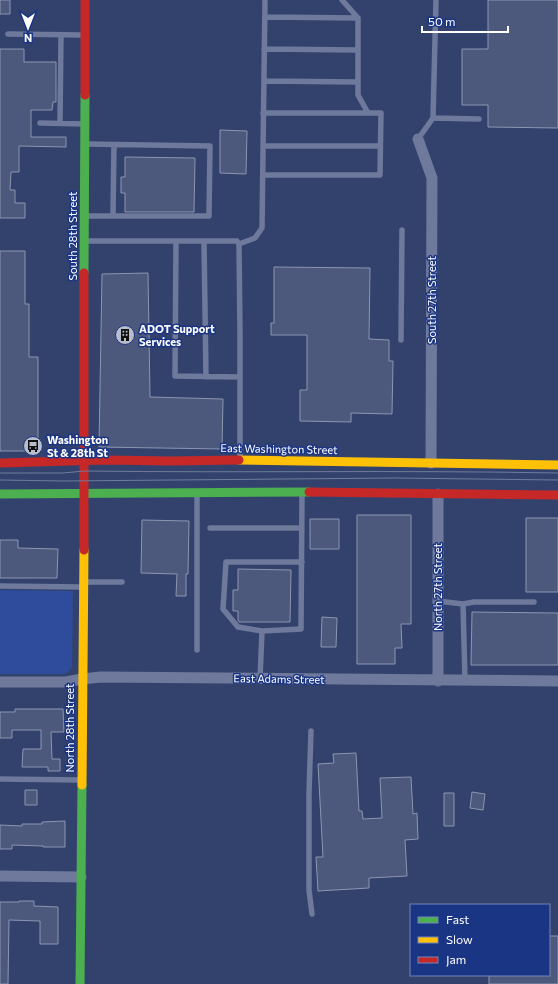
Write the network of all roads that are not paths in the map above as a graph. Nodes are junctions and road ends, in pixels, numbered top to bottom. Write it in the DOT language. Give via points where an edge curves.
graph roads {
  1 [pos="85,0"];
  2 [pos="265,0"];
  3 [pos="342,0"];
  4 [pos="436,0"];
  5 [pos="265,17"];
  6 [pos="358,18"];
  7 [pos="8,34"];
  8 [pos="61,35"];
  9 [pos="85,35"];
  10 [pos="264,49"];
  11 [pos="358,50"];
  12 [pos="264,81"];
  13 [pos="358,82"];
  14 [pos="263,113"];
  15 [pos="368,113"];
  16 [pos="434,118"];
  17 [pos="479,119"];
  18 [pos="40,123"];
  19 [pos="60,123"];
  20 [pos="85,124"];
  21 [pos="418,139"];
  22 [pos="85,144"];
  23 [pos="114,145"];
  24 [pos="263,146"];
  25 [pos="380,146"];
  26 [pos="263,175"];
  27 [pos="84,216"];
  28 [pos="113,216"];
  29 [pos="402,230"];
  30 [pos="84,241"];
  31 [pos="176,241"];
  32 [pos="204,241"];
  33 [pos="239,244"];
  34 [pos="401,340"];
  35 [pos="206,377"];
  36 [pos="240,377"];
  37 [pos="240,460"];
  38 [pos="84,461"];
  39 [pos="0,463"];
  40 [pos="431,463"];
  41 [pos="558,464"];
  42 [pos="84,471"];
  43 [pos="302,492"];
  44 [pos="196,493"];
  45 [pos="0,494"];
  46 [pos="84,494"];
  47 [pos="438,494"];
  48 [pos="558,495"];
  49 [pos="210,528"];
  50 [pos="302,528"];
  51 [pos="302,562"];
  52 [pos="122,582"];
  53 [pos="83,585"];
  54 [pos="0,586"];
  55 [pos="438,601"];
  56 [pos="534,602"];
  57 [pos="463,604"];
  58 [pos="262,631"];
  59 [pos="197,650"];
  60 [pos="82,679"];
  61 [pos="260,679"];
  62 [pos="438,681"];
  63 [pos="465,681"];
  64 [pos="558,681"];
  65 [pos="0,682"];
  66 [pos="311,731"];
  67 [pos="0,779"];
  68 [pos="82,780"];
  69 [pos="0,876"];
  70 [pos="82,877"];
  71 [pos="312,914"];
  72 [pos="80,984"];
  1 -- 9 [label="main road, South 28th Street"];
  2 -- 5 [label="lane"];
  3 -- 6 [label="lane"];
  4 -- 16 [label="lane"];
  5 -- 6 [label="lane"];
  5 -- 10 [label="lane"];
  6 -- 11 [label="lane"];
  7 -- 8 [label="lane"];
  8 -- 9 [label="lane"];
  8 -- 19 [label="lane"];
  9 -- 20 [label="main road, South 28th Street"];
  10 -- 11 [label="lane"];
  10 -- 12 [label="lane"];
  11 -- 13 [label="lane"];
  12 -- 13 [label="lane"];
  12 -- 14 [label="lane"];
  13 -- 15 [label="lane" via="358,95"];
  14 -- 15 [label="lane"];
  14 -- 24 [label="lane"];
  15 -- 25 [label="lane" via="381,113"];
  16 -- 17 [label="lane"];
  16 -- 21 [label="lane"];
  18 -- 19 [label="lane"];
  19 -- 20 [label="lane"];
  20 -- 22 [label="main road, South 28th Street"];
  21 -- 40 [label="street, South 27th Street" via="432,178"];
  22 -- 23 [label="lane"];
  22 -- 27 [label="main road, South 28th Street"];
  23 -- 28 [label="lane"];
  23 -- 28 [label="lane" via="210,146 210,185 209,216"];
  24 -- 25 [label="lane"];
  24 -- 26 [label="lane"];
  25 -- 26 [label="lane" via="380,175"];
  26 -- 33 [label="lane" via="262,228 255,238"];
  27 -- 28 [label="lane"];
  27 -- 30 [label="main road, South 28th Street"];
  29 -- 34 [label="lane"];
  30 -- 31 [label="lane"];
  30 -- 38 [label="main road, South 28th Street"];
  31 -- 32 [label="lane"];
  31 -- 35 [label="lane" via="176,376"];
  32 -- 33 [label="lane" via="237,241"];
  32 -- 35 [label="lane"];
  33 -- 36 [label="lane"];
  35 -- 36 [label="lane"];
  36 -- 37 [label="lane"];
  37 -- 38 [label="main road, East Washington Street"];
  37 -- 40 [label="main road, East Washington Street"];
  38 -- 39 [label="main road, East Washington Street"];
  38 -- 42 [label="main road, South 28th Street"];
  40 -- 41 [label="main road, East Washington Street"];
  42 -- 46 [label="main road, North 28th Street"];
  43 -- 44 [label="main road"];
  43 -- 47 [label="main road"];
  43 -- 50 [label="lane"];
  44 -- 46 [label="main road"];
  44 -- 59 [label="lane"];
  45 -- 46 [label="main road"];
  46 -- 53 [label="main road, North 28th Street"];
  47 -- 48 [label="main road"];
  47 -- 55 [label="street, North 27th Street"];
  49 -- 50 [label="lane"];
  50 -- 51 [label="lane"];
  51 -- 58 [label="lane" via="301,629"];
  51 -- 58 [label="lane" via="226,562 224,609 238,627"];
  52 -- 53 [label="lane"];
  53 -- 54 [label="lane"];
  53 -- 60 [label="main road, North 28th Street"];
  55 -- 57 [label="lane"];
  55 -- 62 [label="street, North 27th Street"];
  56 -- 57 [label="lane"];
  57 -- 63 [label="lane"];
  58 -- 61 [label="lane"];
  60 -- 61 [label="street, East Adams Street"];
  60 -- 65 [label="street, East Adams Street" via="66,682"];
  60 -- 68 [label="main road, North 28th Street"];
  61 -- 62 [label="street, East Adams Street"];
  62 -- 63 [label="street, East Adams Street"];
  63 -- 64 [label="street, East Adams Street"];
  66 -- 71 [label="lane" via="309,890"];
  67 -- 68 [label="lane"];
  68 -- 70 [label="main road, North 28th Street"];
  69 -- 70 [label="street"];
  70 -- 72 [label="main road, North 28th Street"];
}
